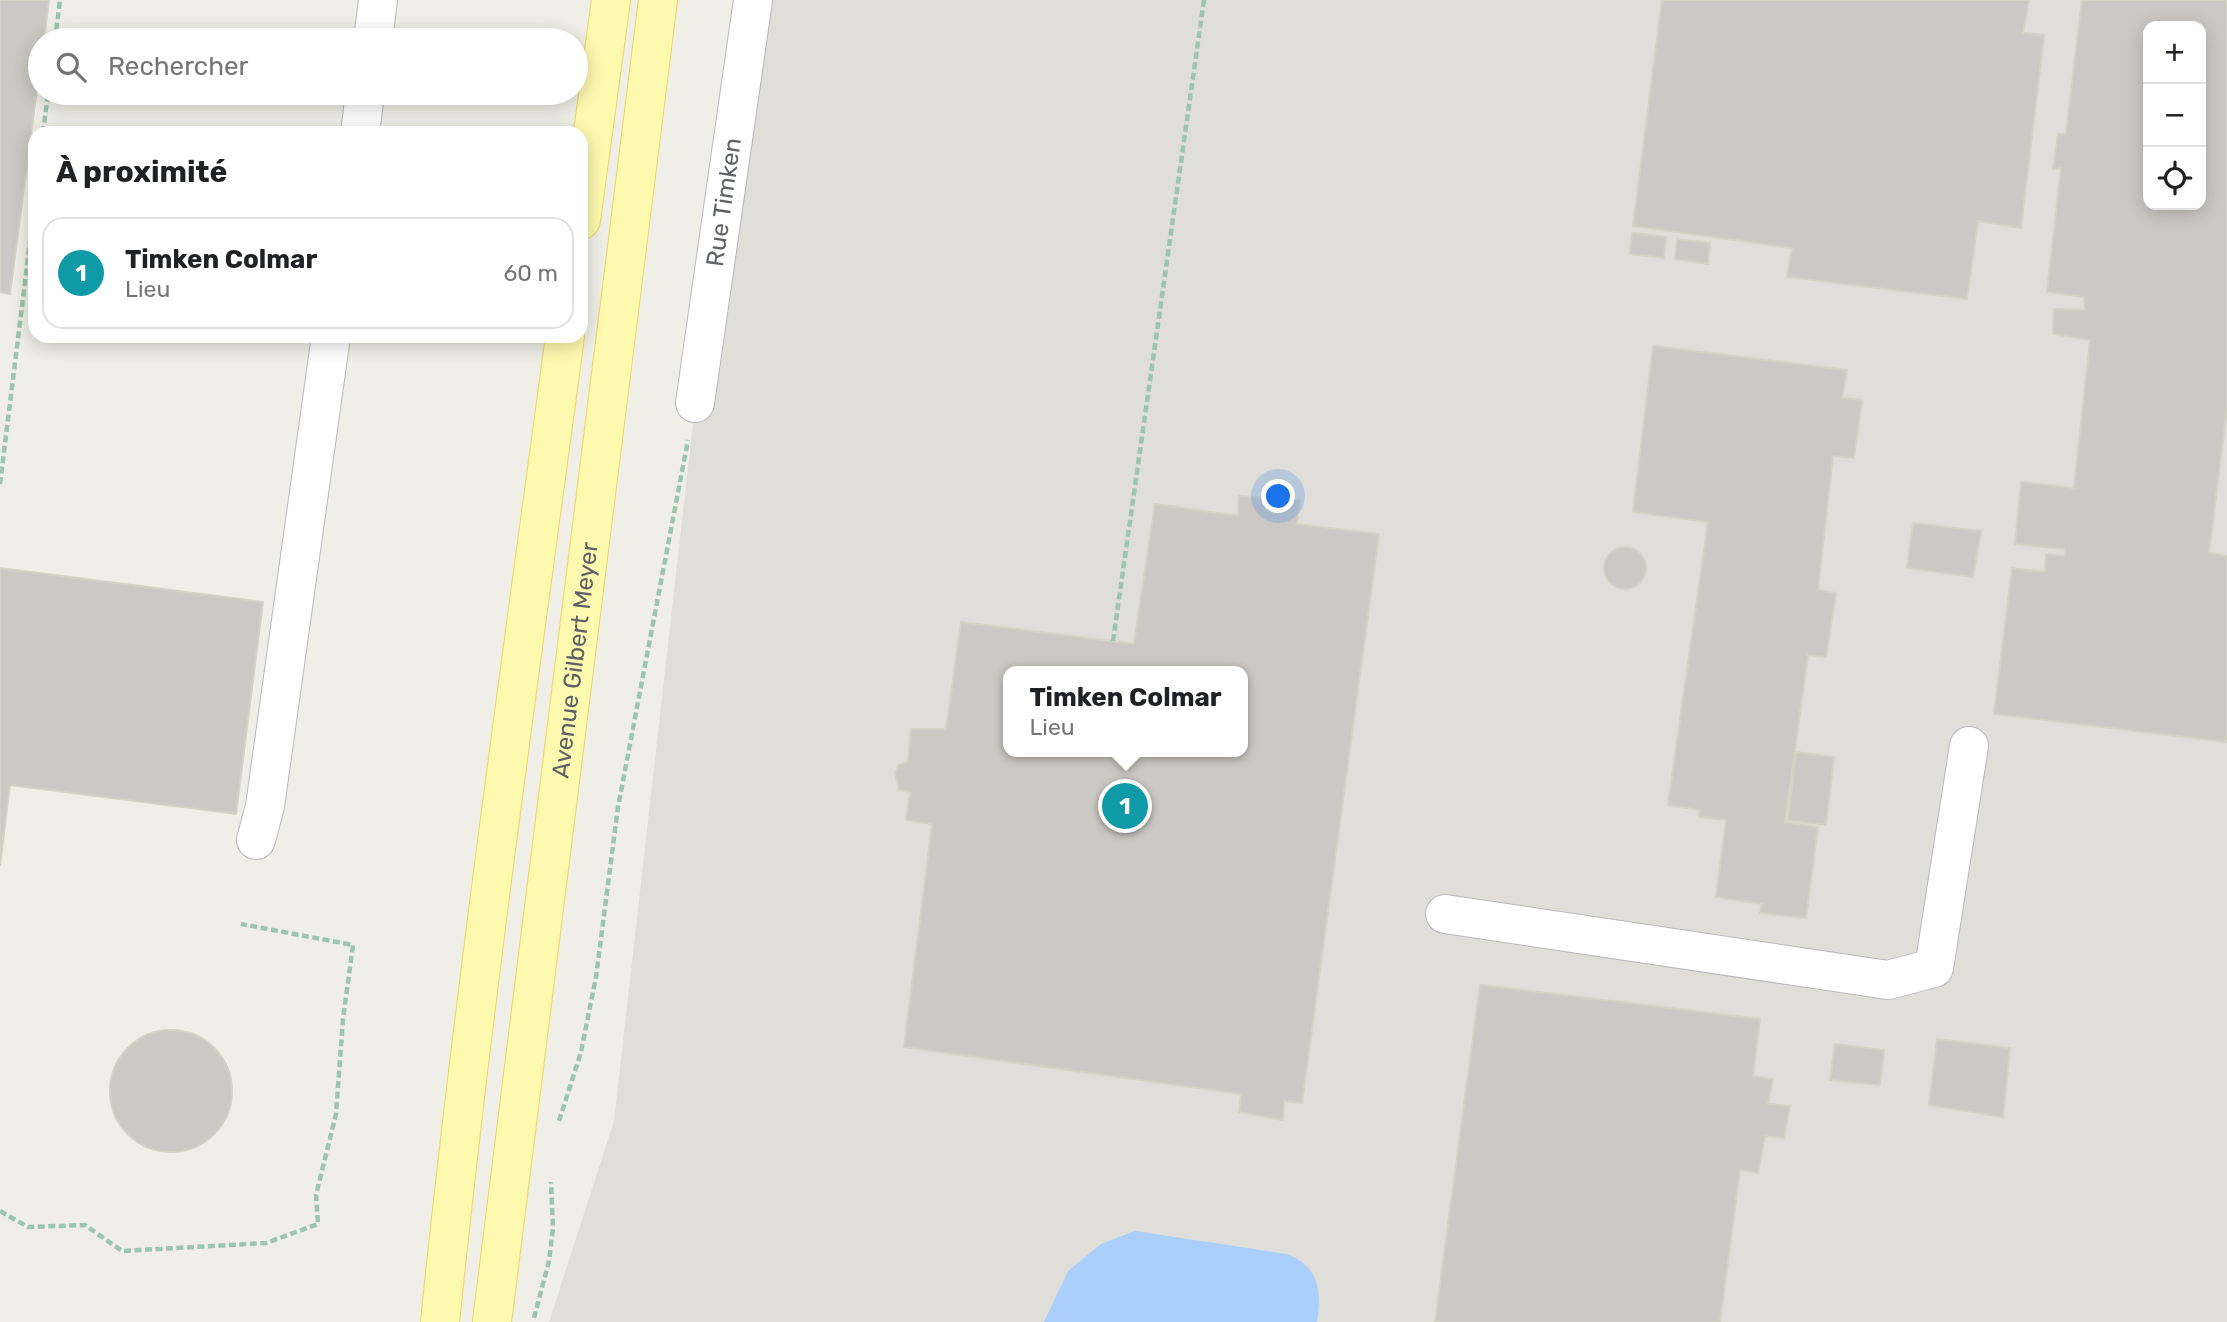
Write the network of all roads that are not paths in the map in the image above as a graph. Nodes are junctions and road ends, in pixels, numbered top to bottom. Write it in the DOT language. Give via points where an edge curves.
graph roads {
  1 [pos="378,0"];
  2 [pos="611,0"];
  3 [pos="658,0"];
  4 [pos="752,0"];
  5 [pos="374,28"];
  6 [pos="364,105"];
  7 [pos="361,126"];
  8 [pos="588,169"];
  9 [pos="330,343"];
  10 [pos="564,343"];
  11 [pos="695,403"];
  12 [pos="1969,746"];
  13 [pos="256,840"];
  14 [pos="1445,914"];
  15 [pos="440,1322"];
  16 [pos="492,1322"];
  1 -- 5 [label="street"];
  2 -- 8 [label="main road"];
  3 -- 16 [label="main road, Avenue Gilbert Meyer"];
  4 -- 11 [label="street, Rue Timken"];
  6 -- 7 [label="street"];
  9 -- 13 [label="street" via="265,806"];
  10 -- 15 [label="main road" via="491,888"];
  12 -- 14 [label="street" via="1934,968 1888,980"];
}
